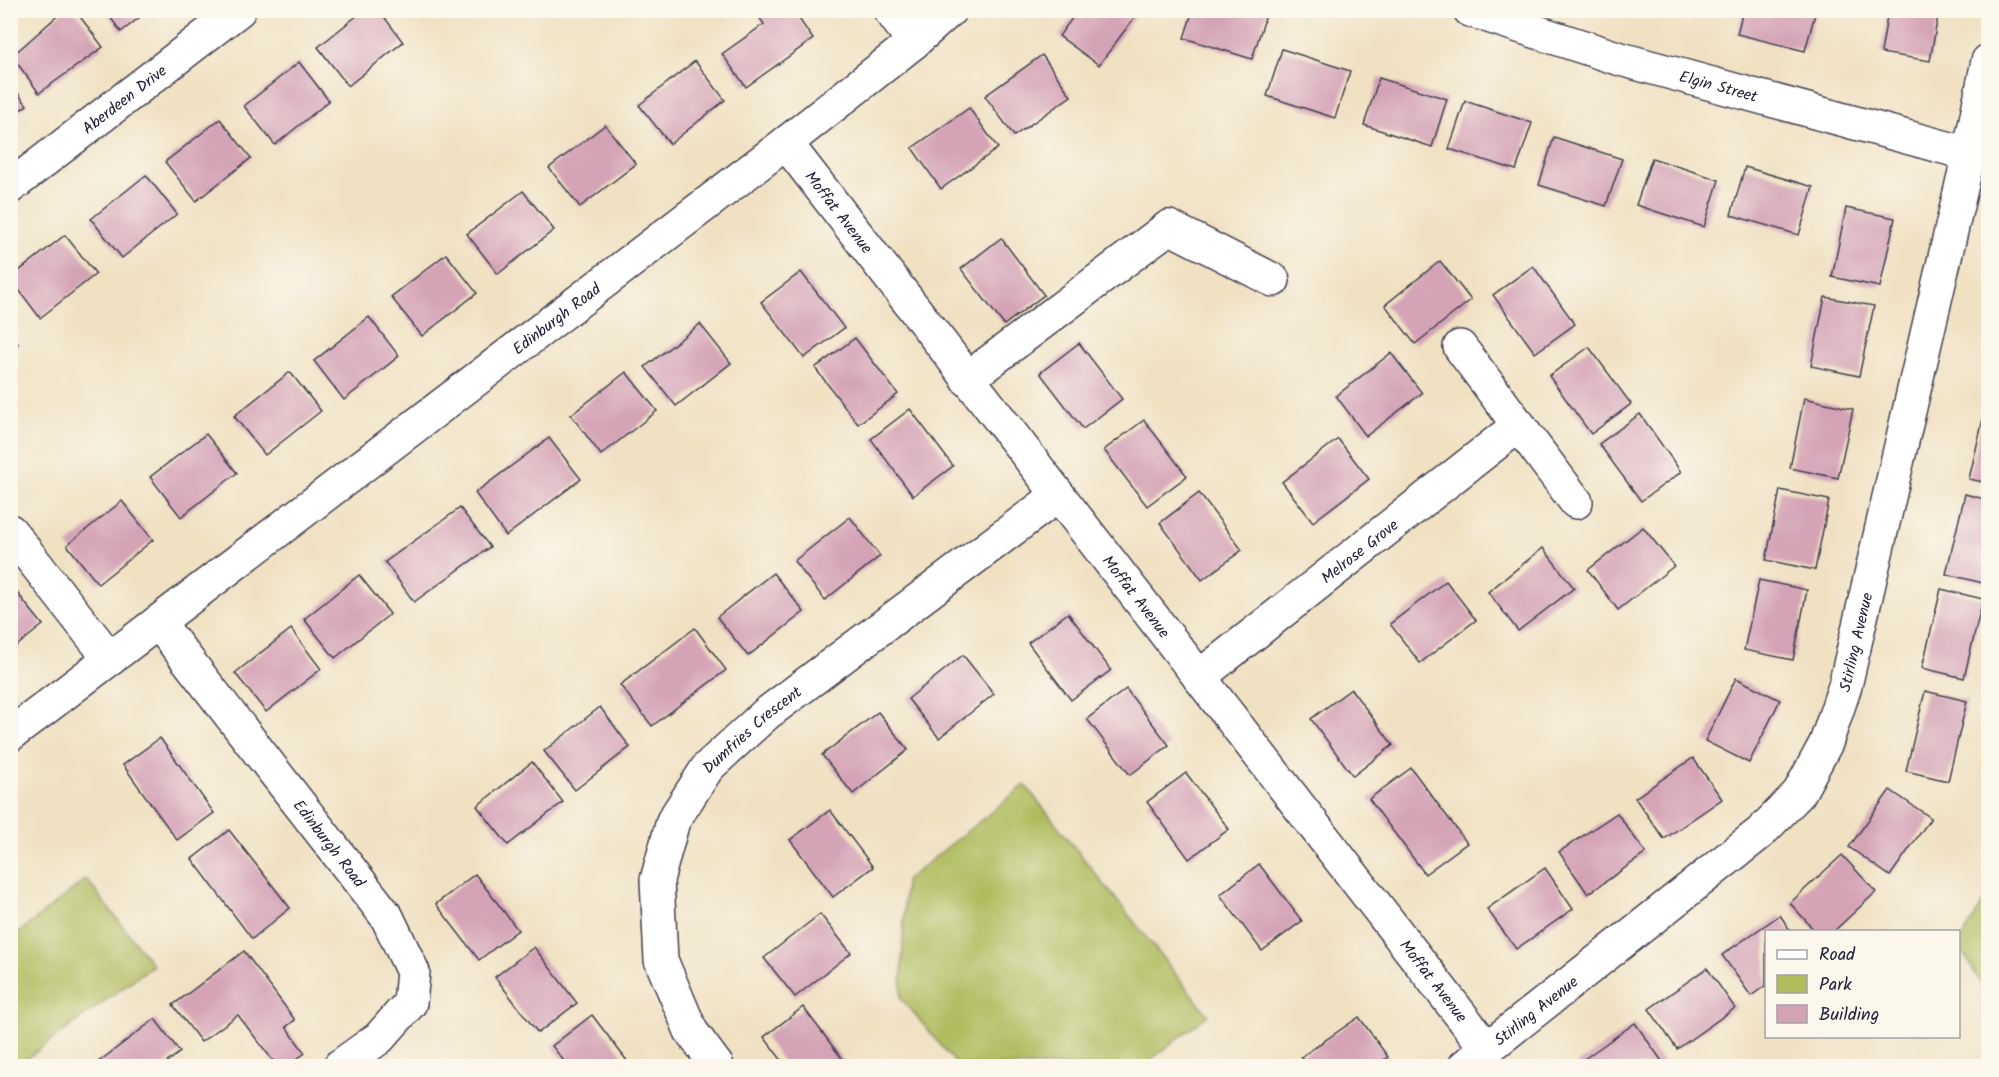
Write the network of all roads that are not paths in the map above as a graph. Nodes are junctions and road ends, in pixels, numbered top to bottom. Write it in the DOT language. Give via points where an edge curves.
graph roads {
  1 [pos="238,10"];
  2 [pos="890,10"];
  3 [pos="950,10"];
  4 [pos="1470,10"];
  5 [pos="914,42"];
  6 [pos="1989,61"];
  7 [pos="786,143"];
  8 [pos="1969,154"];
  9 [pos="10,187"];
  10 [pos="1273,280"];
  11 [pos="1460,347"];
  12 [pos="967,379"];
  13 [pos="1519,425"];
  14 [pos="1057,496"];
  15 [pos="1576,502"];
  16 [pos="10,531"];
  17 [pos="158,622"];
  18 [pos="110,659"];
  19 [pos="1199,677"];
  20 [pos="10,735"];
  21 [pos="1476,1058"];
  22 [pos="340,1066"];
  23 [pos="717,1066"];
  1 -- 9 [label="street, Aberdeen Drive"];
  2 -- 5 [label="street"];
  3 -- 5 [label="street, Edinburgh Road"];
  4 -- 8 [label="street, Elgin Street" via="1617,58"];
  5 -- 7 [label="street, Edinburgh Road"];
  6 -- 8 [label="street, Stirling Avenue"];
  7 -- 12 [label="street, Moffat Avenue"];
  7 -- 17 [label="street, Edinburgh Road"];
  8 -- 21 [label="street, Stirling Avenue" via="1845,686 1826,743 1799,792 1760,833"];
  10 -- 12 [label="street" via="1169,227"];
  11 -- 13 [label="street"];
  12 -- 14 [label="street, Moffat Avenue"];
  13 -- 15 [label="street"];
  13 -- 19 [label="street, Melrose Grove"];
  14 -- 19 [label="street, Moffat Avenue"];
  14 -- 23 [label="street, Dumfries Crescent" via="766,714 708,767 673,820 657,880 661,960 691,1031"];
  16 -- 18 [label="street"];
  17 -- 18 [label="street, Edinburgh Road"];
  17 -- 22 [label="street, Edinburgh Road" via="387,917 413,972 410,1003 379,1038"];
  18 -- 20 [label="street, Edinburgh Road"];
  19 -- 21 [label="street, Moffat Avenue"];
}
